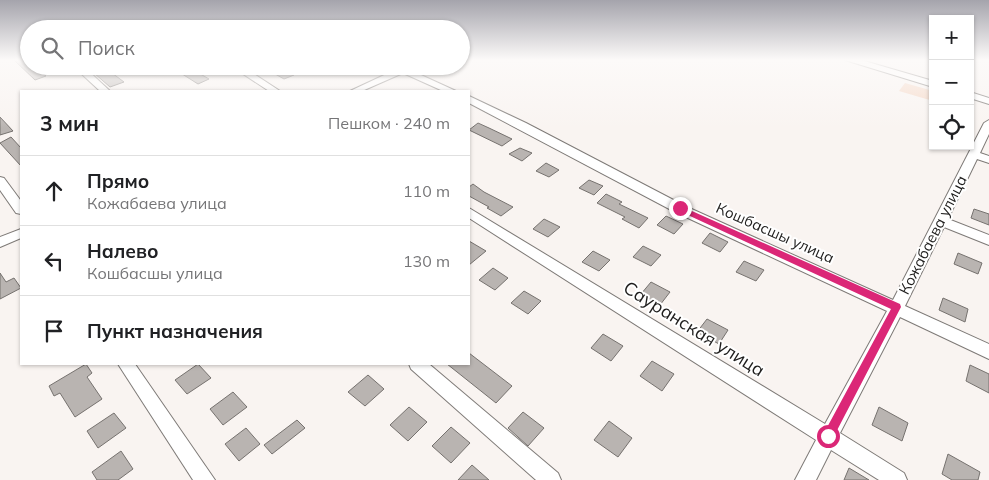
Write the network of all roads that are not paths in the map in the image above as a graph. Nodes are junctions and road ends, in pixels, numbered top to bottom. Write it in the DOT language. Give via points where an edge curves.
graph roads {
  1 [pos="262,82"];
  2 [pos="372,82"];
  3 [pos="434,82"];
  4 [pos="273,90"];
  5 [pos="356,90"];
  6 [pos="449,90"];
  7 [pos="974,96"];
  8 [pos="470,99"];
  9 [pos="989,100"];
  10 [pos="989,123"];
  11 [pos="973,154"];
  12 [pos="989,160"];
  13 [pos="0,181"];
  14 [pos="20,209"];
  15 [pos="470,213"];
  16 [pos="940,221"];
  17 [pos="20,233"];
  18 [pos="989,240"];
  19 [pos="0,242"];
  20 [pos="897,307"];
  21 [pos="989,352"];
  22 [pos="127,365"];
  23 [pos="418,365"];
  24 [pos="828,436"];
  25 [pos="204,480"];
  26 [pos="551,480"];
  27 [pos="805,480"];
  28 [pos="897,480"];
  1 -- 4 [label="street"];
  2 -- 5 [label="street"];
  3 -- 6 [label="street"];
  7 -- 9 [label="street"];
  8 -- 20 [label="street, Кошбасшы улица" via="680,208"];
  10 -- 11 [label="street, Кожабаева улица"];
  11 -- 12 [label="street"];
  11 -- 16 [label="street, Кожабаева улица"];
  13 -- 14 [label="street"];
  15 -- 24 [label="street, Сауранская улица"];
  16 -- 18 [label="street"];
  16 -- 20 [label="street, Кожабаева улица"];
  17 -- 19 [label="street"];
  20 -- 21 [label="street, Кошбасшы улица"];
  20 -- 24 [label="street, Кожабаева улица"];
  22 -- 25 [label="street"];
  23 -- 26 [label="street"];
  24 -- 27 [label="street, Кожабаева улица"];
  24 -- 28 [label="street, Сауранская улица"];
}
